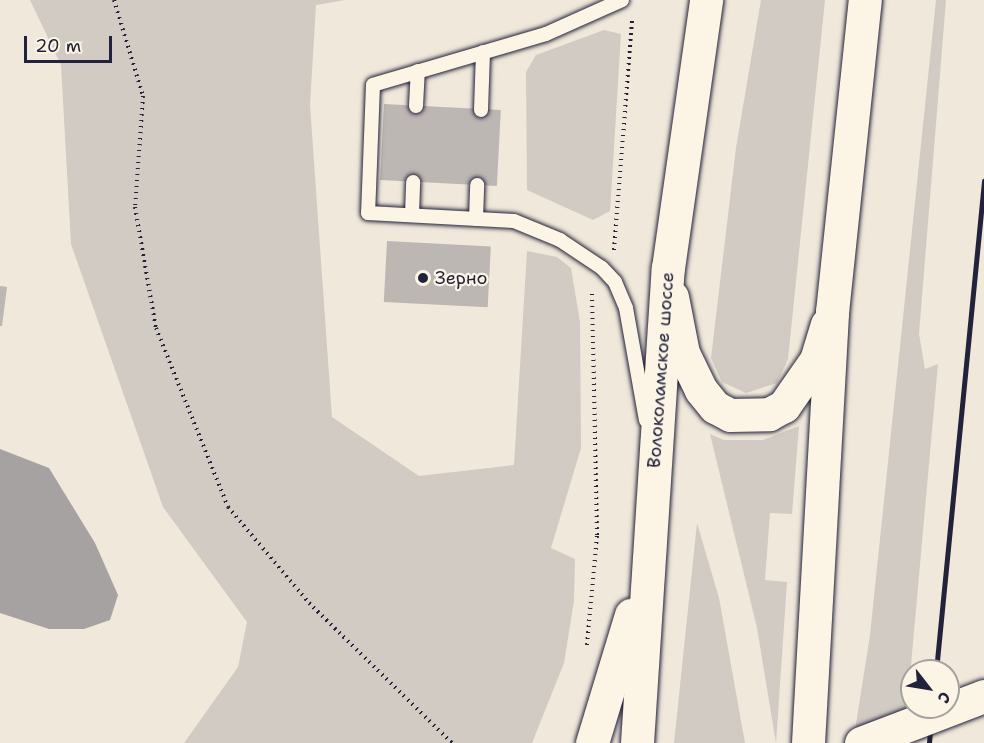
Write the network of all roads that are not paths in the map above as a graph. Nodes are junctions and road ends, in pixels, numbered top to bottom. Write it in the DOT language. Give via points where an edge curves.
graph roads {
  1 [pos="706,0"];
  2 [pos="865,0"];
  3 [pos="627,5"];
  4 [pos="483,52"];
  5 [pos="418,71"];
  6 [pos="416,106"];
  7 [pos="481,110"];
  8 [pos="413,182"];
  9 [pos="477,185"];
  10 [pos="412,215"];
  11 [pos="476,219"];
  12 [pos="668,268"];
  13 [pos="832,312"];
  14 [pos="654,464"];
  15 [pos="646,561"];
  16 [pos="984,696"];
  17 [pos="592,743"];
  18 [pos="637,743"];
  19 [pos="808,743"];
  20 [pos="861,743"];
  1 -- 12 [label="main road, Волоколамское шоссе"];
  2 -- 13 [label="main road"];
  3 -- 4 [label="lane"];
  4 -- 5 [label="lane"];
  4 -- 7 [label="lane"];
  5 -- 6 [label="lane"];
  5 -- 10 [label="lane" via="373,85 368,213"];
  8 -- 10 [label="lane"];
  9 -- 11 [label="lane"];
  10 -- 11 [label="lane"];
  11 -- 14 [label="lane" via="514,221 560,240 602,268 615,282 626,308"];
  12 -- 13 [label="main road" via="683,352 701,390 715,407 730,415 769,414 790,400 816,360"];
  12 -- 14 [label="main road, Волоколамское шоссе"];
  13 -- 19 [label="main road"];
  14 -- 15 [label="main road, Волоколамское шоссе"];
  15 -- 17 [label="main road"];
  15 -- 18 [label="main road, Волоколамское шоссе"];
  16 -- 20 [label="main road, bridge"];
}
